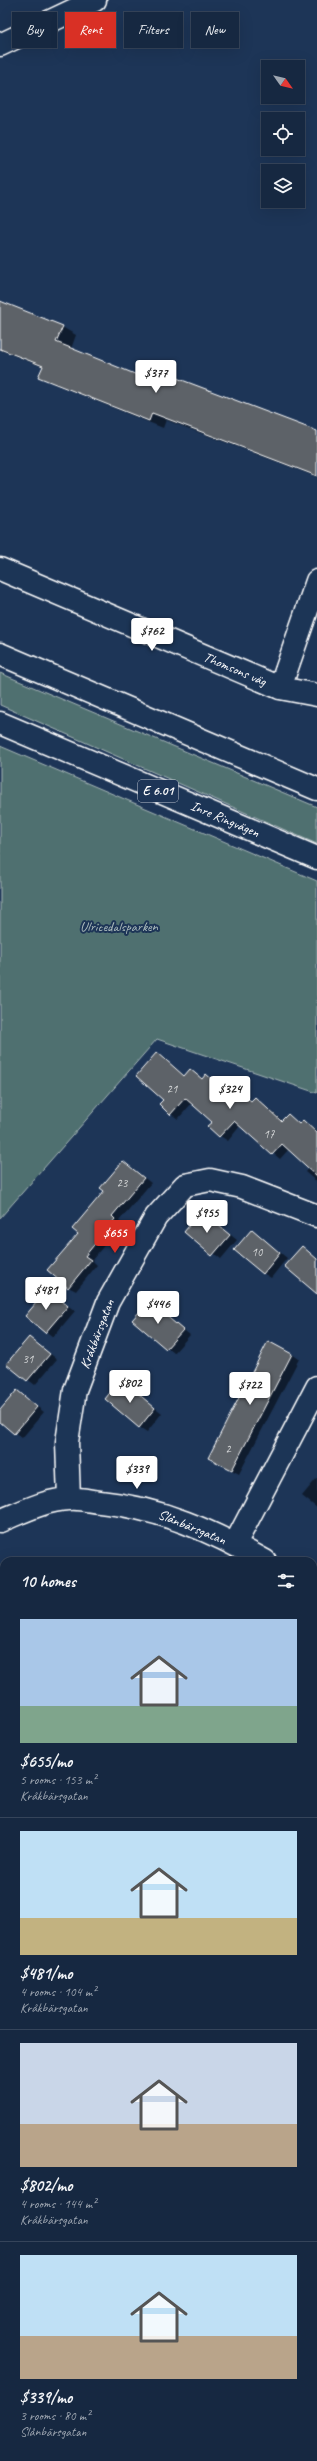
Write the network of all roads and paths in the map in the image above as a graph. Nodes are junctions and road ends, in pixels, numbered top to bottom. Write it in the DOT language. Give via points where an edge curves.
graph roads {
  1 [pos="95,0"];
  2 [pos="0,45"];
  3 [pos="0,569"];
  4 [pos="317,581"];
  5 [pos="0,654"];
  6 [pos="280,688"];
  7 [pos="317,695"];
  8 [pos="0,723"];
  9 [pos="317,789"];
  10 [pos="317,858"];
  11 [pos="317,1216"];
  12 [pos="317,1387"];
  13 [pos="69,1499"];
  14 [pos="0,1521"];
  15 [pos="235,1544"];
  16 [pos="258,1557"];
  1 -- 2 [label="main road"];
  3 -- 6 [label="main road, Thomsons väg"];
  4 -- 6 [label="main road"];
  5 -- 9 [label="main road"];
  6 -- 7 [label="main road, Thomsons väg"];
  8 -- 10 [label="main road, Inre Ringvägen / E 6.01"];
  11 -- 13 [label="main road, Kråkbärsgatan" via="242,1187 210,1180 184,1185 156,1217 108,1302 75,1390 67,1442"];
  12 -- 15 [label="main road"];
  13 -- 14 [label="main road, Slånbärsgatan" via="31,1508"];
  13 -- 15 [label="main road, Slånbärsgatan" via="150,1509 190,1523"];
  15 -- 16 [label="main road, Slånbärsgatan"];
}
